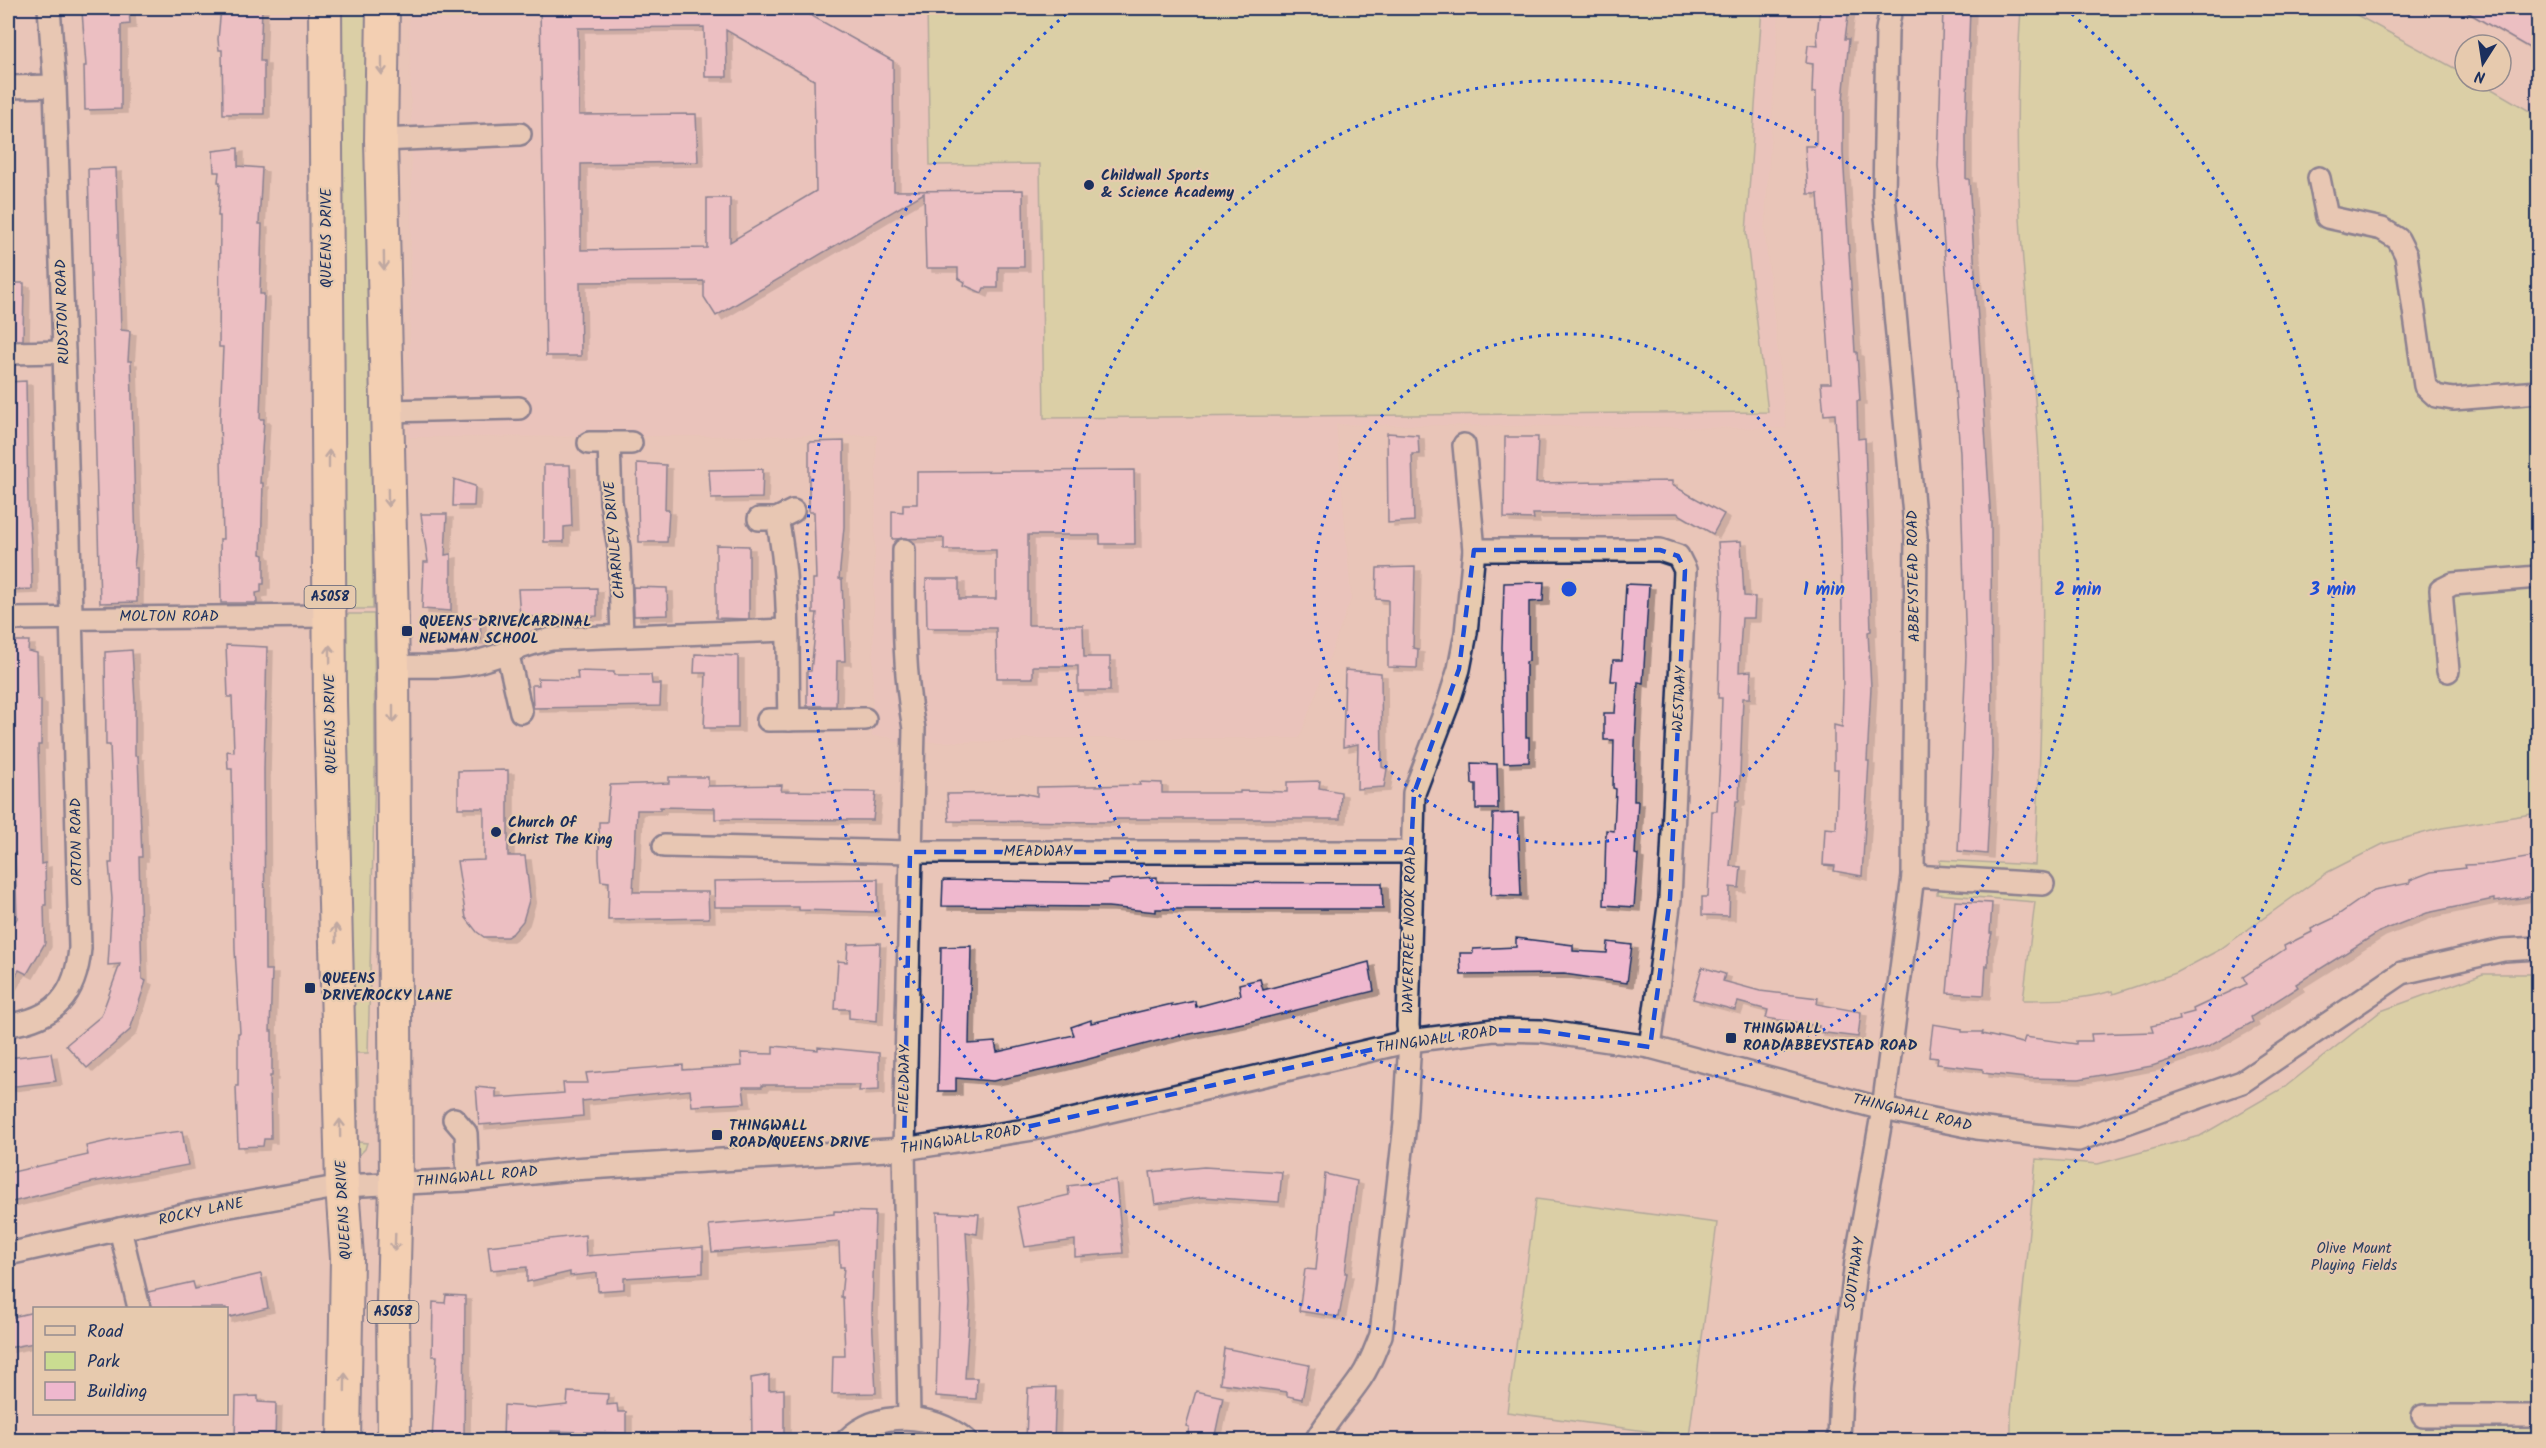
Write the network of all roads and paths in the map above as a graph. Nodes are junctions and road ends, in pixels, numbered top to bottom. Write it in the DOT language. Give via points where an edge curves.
graph roads {
  1 [pos="49,8"];
  2 [pos="325,8"];
  3 [pos="382,8"];
  4 [pos="1891,8"];
  5 [pos="55,86"];
  6 [pos="8,87"];
  7 [pos="520,134"];
  8 [pos="381,140"];
  9 [pos="2319,178"];
  10 [pos="64,352"];
  11 [pos="8,353"];
  12 [pos="2538,392"];
  13 [pos="519,408"];
  14 [pos="387,411"];
  15 [pos="631,442"];
  16 [pos="1464,445"];
  17 [pos="776,516"];
  18 [pos="904,550"];
  19 [pos="1474,550"];
  20 [pos="2538,577"];
  21 [pos="330,616"];
  22 [pos="72,617"];
  23 [pos="8,619"];
  24 [pos="786,630"];
  25 [pos="622,636"];
  26 [pos="507,651"];
  27 [pos="393,666"];
  28 [pos="2448,671"];
  29 [pos="521,712"];
  30 [pos="865,719"];
  31 [pos="664,846"];
  32 [pos="910,852"];
  33 [pos="1411,852"];
  34 [pos="1914,876"];
  35 [pos="2043,884"];
  36 [pos="2538,948"];
  37 [pos="8,1025"];
  38 [pos="1410,1041"];
  39 [pos="1650,1047"];
  40 [pos="1883,1109"];
  41 [pos="454,1119"];
  42 [pos="904,1149"];
  43 [pos="468,1180"];
  44 [pos="396,1183"];
  45 [pos="342,1186"];
  46 [pos="120,1229"];
  47 [pos="8,1254"];
  48 [pos="139,1307"];
  49 [pos="2423,1416"];
  50 [pos="2538,1416"];
  51 [pos="909,1417"];
  52 [pos="345,1440"];
  53 [pos="394,1440"];
  54 [pos="848,1440"];
  55 [pos="966,1440"];
  56 [pos="1316,1440"];
  57 [pos="1839,1440"];
  1 -- 5 [label="street, RUDSTON ROAD"];
  21 -- 2 [label="highway, QUEENS DRIVE / A5058, one-way"];
  3 -- 8 [label="highway, A5058, one-way"];
  4 -- 34 [label="street, ABBEYSTEAD ROAD" via="1887,30 1884,196 1916,536"];
  5 -- 6 [label="street"];
  5 -- 10 [label="street, RUDSTON ROAD"];
  7 -- 8 [label="street"];
  8 -- 14 [label="highway, A5058, one-way"];
  9 -- 12 [label="street" via="2327,217 2382,229 2398,238 2406,255 2425,386 2436,396 2453,399"];
  10 -- 11 [label="street"];
  10 -- 22 [label="street, RUDSTON ROAD"];
  13 -- 14 [label="street"];
  14 -- 27 [label="highway, A5058, one-way"];
  15 -- 25 [label="street, CHARNLEY DRIVE" via="599,443 618,548"];
  16 -- 19 [label="street, WAVERTREE NOOK ROAD"];
  17 -- 24 [label="street" via="788,592"];
  18 -- 32 [label="street, FIELDWAY" via="904,655 914,742"];
  19 -- 33 [label="street, WAVERTREE NOOK ROAD" via="1459,669 1414,793"];
  19 -- 39 [label="street, WESTWAY" via="1660,550 1678,556 1685,570 1670,899"];
  20 -- 28 [label="street" via="2453,584 2441,591"];
  21 -- 22 [label="street, MOLTON ROAD"];
  45 -- 21 [label="highway, QUEENS DRIVE / A5058, one-way"];
  22 -- 23 [label="street, MOLTON ROAD"];
  22 -- 37 [label="street, ORTON ROAD" via="78,965 69,991 52,1010"];
  24 -- 25 [label="street"];
  24 -- 30 [label="street" via="778,720"];
  25 -- 26 [label="street" via="552,639"];
  26 -- 27 [label="street" via="468,663"];
  26 -- 29 [label="street"];
  27 -- 44 [label="highway, A5058, one-way"];
  31 -- 32 [label="street, MEADWAY"];
  32 -- 33 [label="street, MEADWAY"];
  32 -- 42 [label="street, FIELDWAY"];
  33 -- 38 [label="street, WAVERTREE NOOK ROAD"];
  34 -- 35 [label="street"];
  34 -- 40 [label="street, ABBEYSTEAD ROAD"];
  36 -- 40 [label="street, THINGWALL ROAD" via="2503,950 2402,973 2242,1082 2078,1140 1977,1128"];
  38 -- 39 [label="street, THINGWALL ROAD" via="1494,1030 1541,1031"];
  38 -- 42 [label="street, THINGWALL ROAD" via="1033,1129"];
  38 -- 56 [label="street, WAVERTREE NOOK ROAD" via="1405,1124 1381,1335 1361,1377"];
  39 -- 40 [label="street, THINGWALL ROAD"];
  40 -- 57 [label="street, SOUTHWAY" via="1856,1261"];
  41 -- 43 [label="street" via="466,1133"];
  42 -- 43 [label="street, THINGWALL ROAD" via="572,1168"];
  42 -- 51 [label="street, FIELDWAY"];
  43 -- 44 [label="street, THINGWALL ROAD"];
  44 -- 45 [label="street, ROCKY LANE"];
  44 -- 53 [label="highway, A5058, one-way"];
  45 -- 46 [label="street, ROCKY LANE"];
  52 -- 45 [label="highway, QUEENS DRIVE / A5058, one-way" via="347,1258"];
  46 -- 47 [label="street, ROCKY LANE"];
  46 -- 48 [label="street"];
  49 -- 50 [label="street"];
  51 -- 54 [label="street" via="881,1421"];
  51 -- 55 [label="street" via="939,1424"];
}
